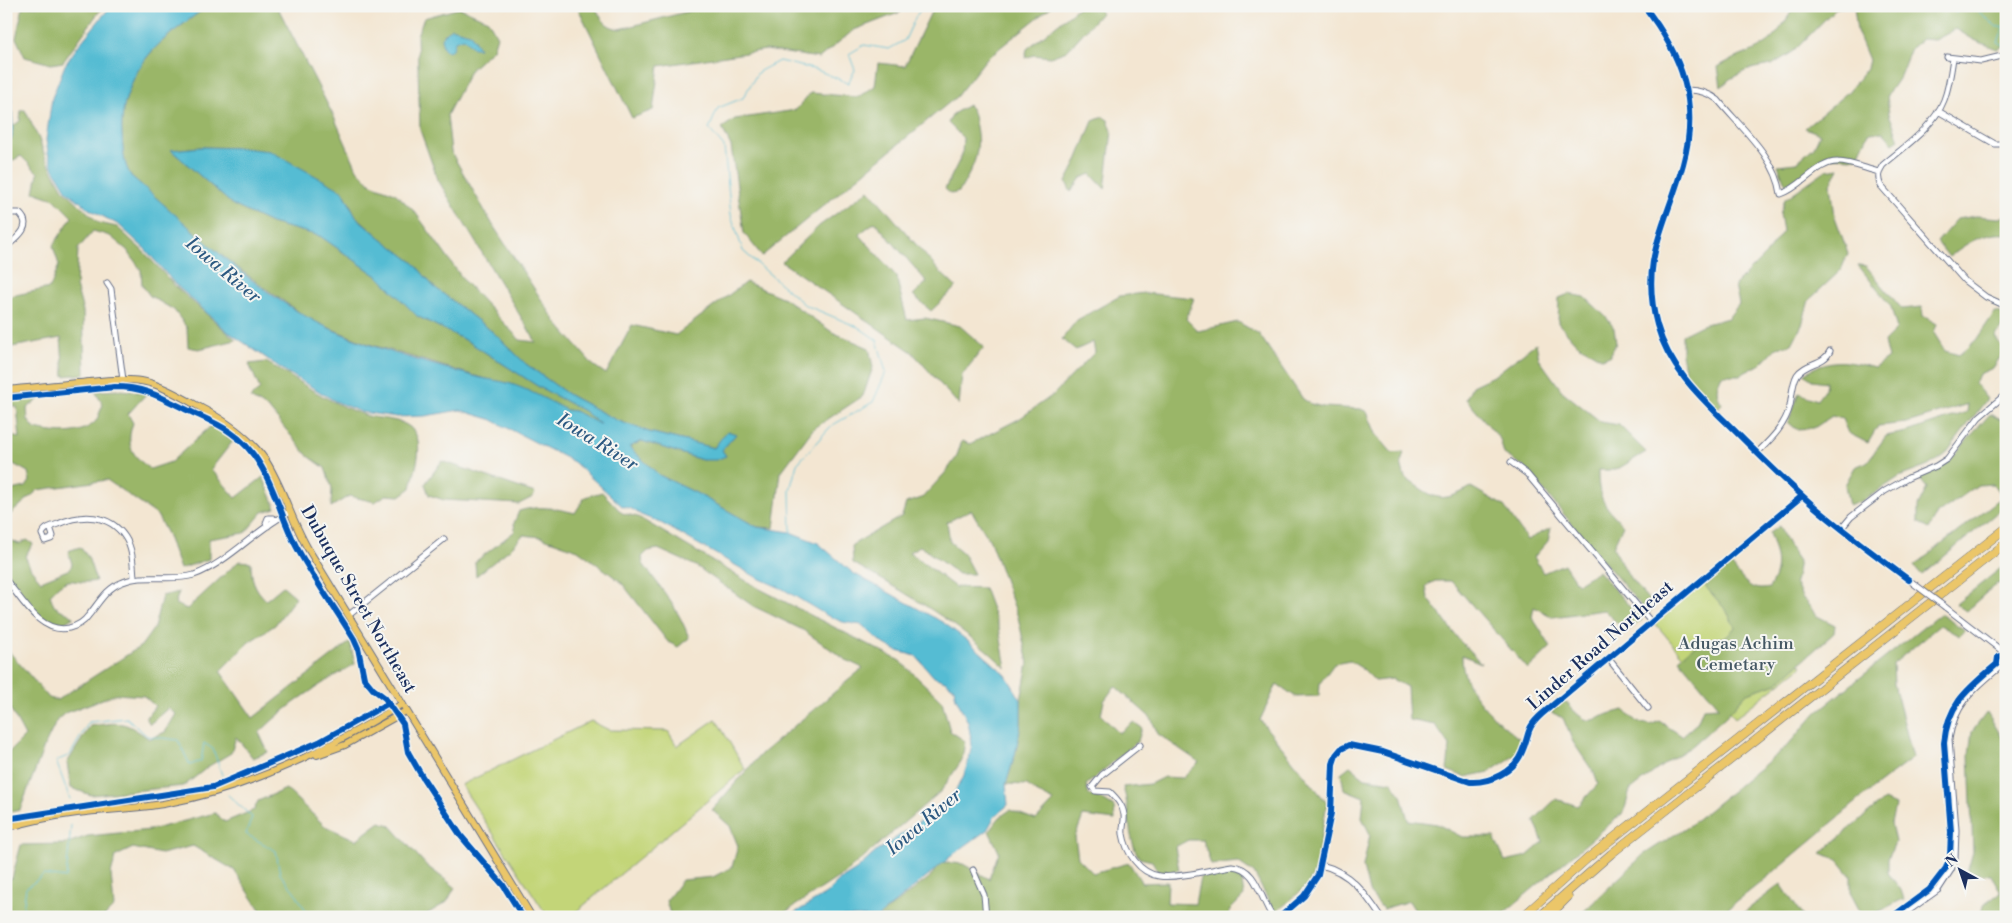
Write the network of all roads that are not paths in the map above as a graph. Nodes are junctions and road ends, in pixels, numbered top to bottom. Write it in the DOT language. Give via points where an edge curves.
graph roads {
  1 [pos="1644,6"];
  2 [pos="2006,55"];
  3 [pos="1947,57"];
  4 [pos="1953,58"];
  5 [pos="1687,90"];
  6 [pos="1938,111"];
  7 [pos="2006,144"];
  8 [pos="1879,172"];
  9 [pos="6,219"];
  10 [pos="6,247"];
  11 [pos="107,283"];
  12 [pos="2006,306"];
  13 [pos="1830,351"];
  14 [pos="123,380"];
  15 [pos="6,390"];
  16 [pos="2006,394"];
  17 [pos="1757,452"];
  18 [pos="1511,462"];
  19 [pos="1802,496"];
  20 [pos="290,512"];
  21 [pos="50,527"];
  22 [pos="2006,528"];
  23 [pos="1841,529"];
  24 [pos="444,539"];
  25 [pos="2006,543"];
  26 [pos="134,578"];
  27 [pos="6,580"];
  28 [pos="349,615"];
  29 [pos="1651,622"];
  30 [pos="2006,654"];
  31 [pos="1608,658"];
  32 [pos="2006,662"];
  33 [pos="402,704"];
  34 [pos="1648,708"];
  35 [pos="406,711"];
  36 [pos="1140,745"];
  37 [pos="297,761"];
  38 [pos="6,828"];
  39 [pos="1611,854"];
  40 [pos="1321,865"];
  41 [pos="972,870"];
  42 [pos="1523,916"];
  43 [pos="532,917"];
  44 [pos="986,917"];
  45 [pos="1273,917"];
  46 [pos="1280,917"];
  47 [pos="1381,917"];
  48 [pos="1539,917"];
  49 [pos="1548,917"];
  50 [pos="1900,917"];
  1 -- 5 [label="street" via="1670,44"];
  2 -- 4 [label="street" via="1981,61"];
  3 -- 4 [label="street"];
  4 -- 6 [label="street"];
  5 -- 8 [label="street" via="1701,91 1718,100 1770,164 1781,194 1792,191 1829,163 1840,162"];
  5 -- 17 [label="street" via="1690,125 1687,150 1652,261 1654,315 1664,346 1687,383"];
  6 -- 7 [label="street" via="1995,144"];
  6 -- 8 [label="street"];
  8 -- 12 [label="street" via="1881,186 1965,281 1986,297"];
  9 -- 10 [label="street" via="12,212 19,213 25,225 19,237"];
  11 -- 14 [label="street" via="111,289"];
  13 -- 17 [label="street" via="1826,358 1799,373 1784,421"];
  14 -- 15 [label="main road, Dubuque Street Northeast"];
  14 -- 20 [label="main road, Dubuque Street Northeast" via="164,389 238,431 267,463"];
  16 -- 23 [label="street" via="1980,417 1947,459 1885,491 1851,516"];
  17 -- 19 [label="street"];
  18 -- 29 [label="street" via="1527,474"];
  19 -- 23 [label="street"];
  19 -- 29 [label="street, Linder Road Northeast"];
  20 -- 26 [label="street" via="194,575"];
  20 -- 28 [label="main road, Dubuque Street Northeast" via="300,535"];
  21 -- 26 [label="street" via="82,517 98,518 113,525 129,543"];
  22 -- 42 [label="highway" via="1588,858"];
  23 -- 30 [label="street, bridge"];
  24 -- 28 [label="street"];
  25 -- 39 [label="highway"];
  26 -- 27 [label="street" via="110,589 81,623 64,628 52,627 40,620"];
  28 -- 33 [label="main road, Dubuque Street Northeast"];
  29 -- 31 [label="street, Linder Road Northeast"];
  31 -- 34 [label="street"];
  31 -- 40 [label="street, Linder Road Northeast" via="1534,722 1516,762 1489,780 1463,780 1429,766 1357,746 1341,749 1333,764 1331,813"];
  32 -- 50 [label="street" via="1967,697 1951,727 1949,740 1957,845 1951,870 1938,890"];
  33 -- 35 [label="main road, Dubuque Street Northeast"];
  33 -- 37 [label="main road" via="362,729"];
  35 -- 37 [label="main road" via="345,745"];
  35 -- 43 [label="main road, Dubuque Street Northeast"];
  36 -- 45 [label="street" via="1092,787 1095,791 1110,792 1119,801 1124,815 1125,847 1137,863 1159,876 1232,866 1242,868 1254,880"];
  37 -- 38 [label="main road" via="242,784 193,798 78,813"];
  39 -- 48 [label="highway"];
  39 -- 49 [label="highway"];
  40 -- 46 [label="street, Linder Road Northeast" via="1310,889"];
  40 -- 47 [label="street" via="1338,870 1351,879"];
  41 -- 44 [label="street" via="984,894"];
}
